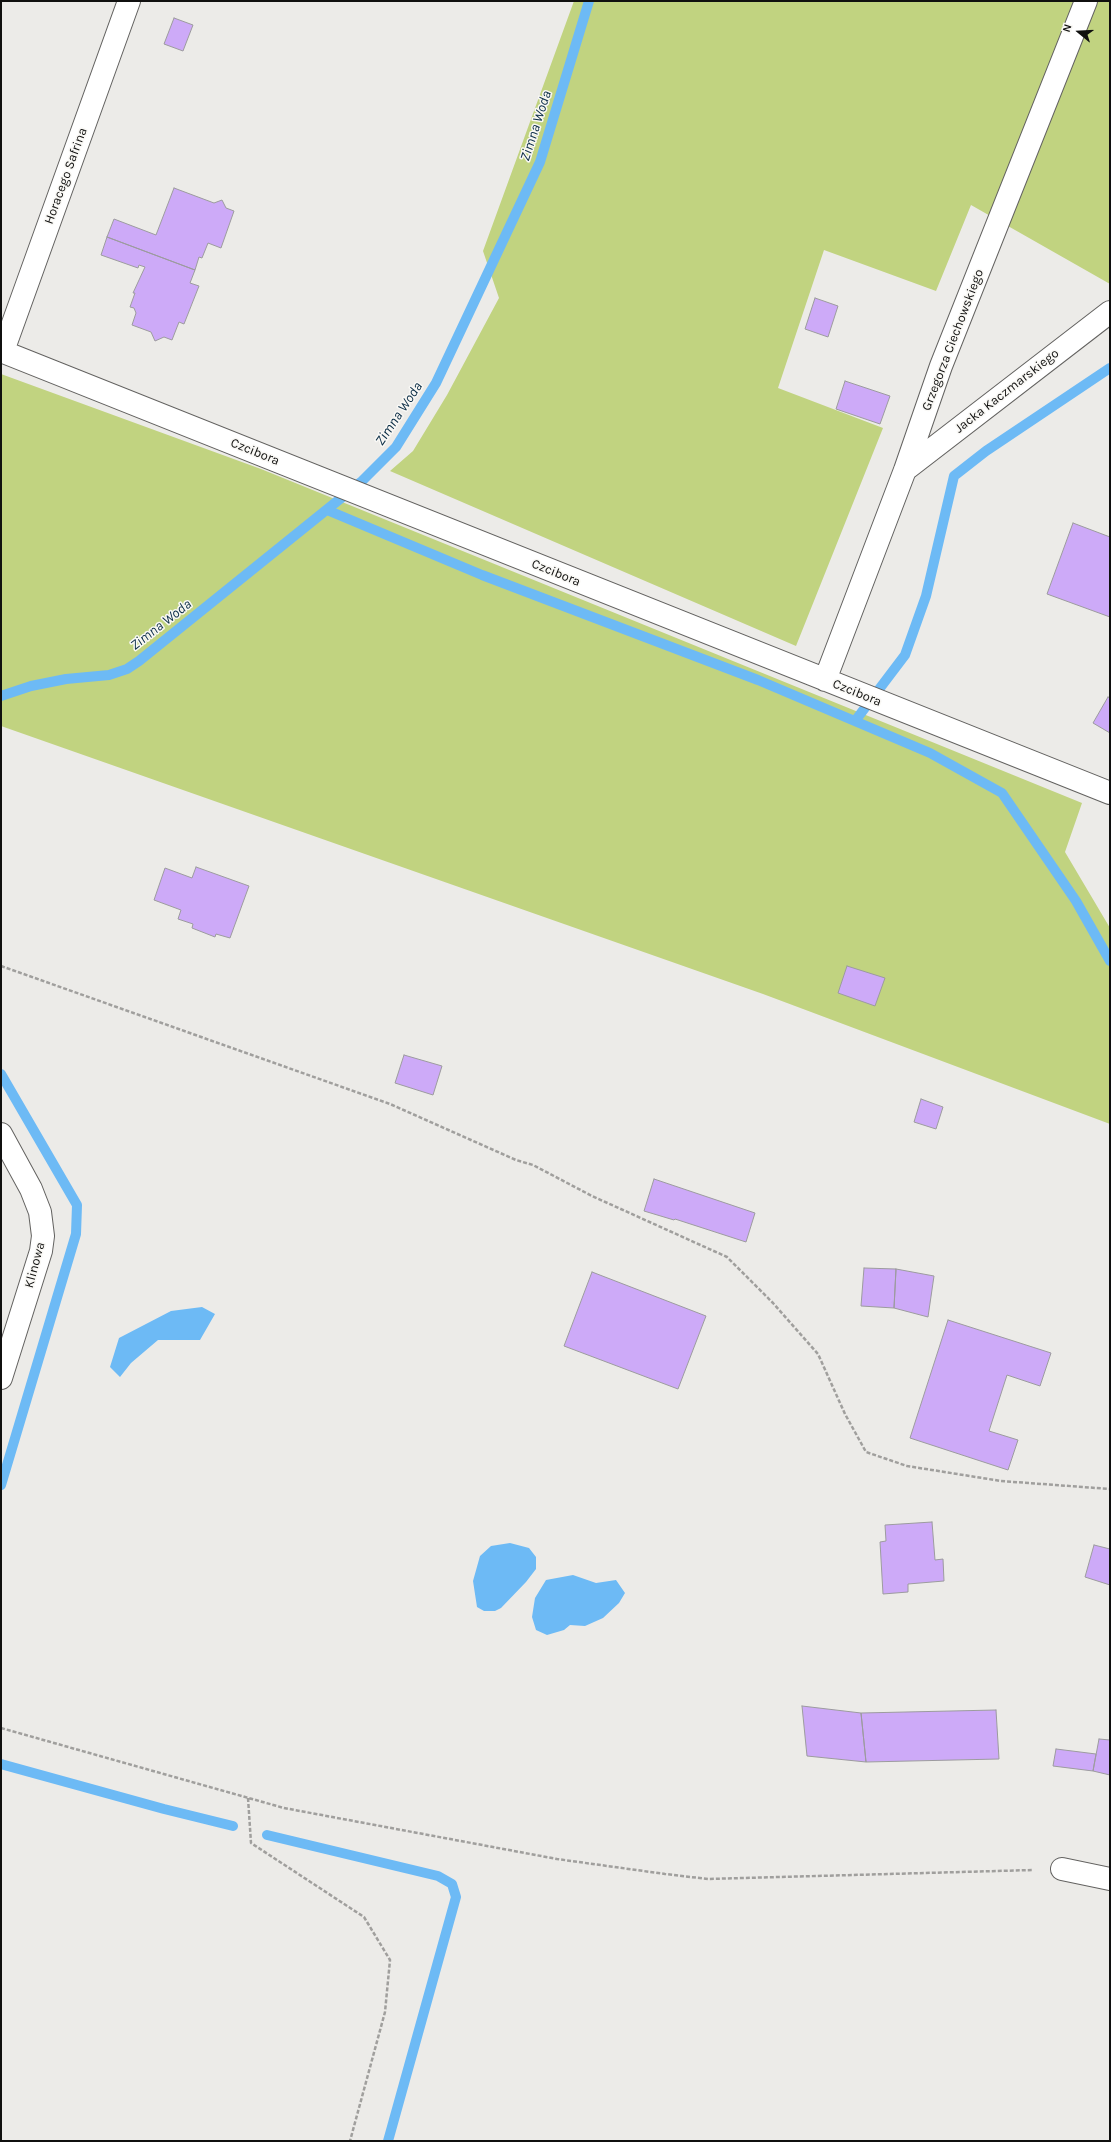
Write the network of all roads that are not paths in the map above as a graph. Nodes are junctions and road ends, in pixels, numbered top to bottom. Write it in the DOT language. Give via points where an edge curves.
graph roads {
  1 [pos="129,1"];
  2 [pos="1086,1"];
  3 [pos="1110,312"];
  4 [pos="2,351"];
  5 [pos="905,470"];
  6 [pos="825,680"];
  7 [pos="1110,793"];
  8 [pos="1,1134"];
  9 [pos="1,1378"];
  10 [pos="1062,1869"];
  11 [pos="1110,1879"];
  1 -- 4 [label="street, Horacego Safrina"];
  2 -- 5 [label="street, Grzegorza Ciechowskiego" via="941,366"];
  3 -- 5 [label="street, Jacka Kaczmarskiego"];
  4 -- 6 [label="street, Czcibora"];
  5 -- 6 [label="street, Grzegorza Ciechowskiego"];
  6 -- 7 [label="street, Czcibora"];
  8 -- 9 [label="street, Klinowa" via="31,1189 40,1212 43,1236"];
  10 -- 11 [label="street"];
}
